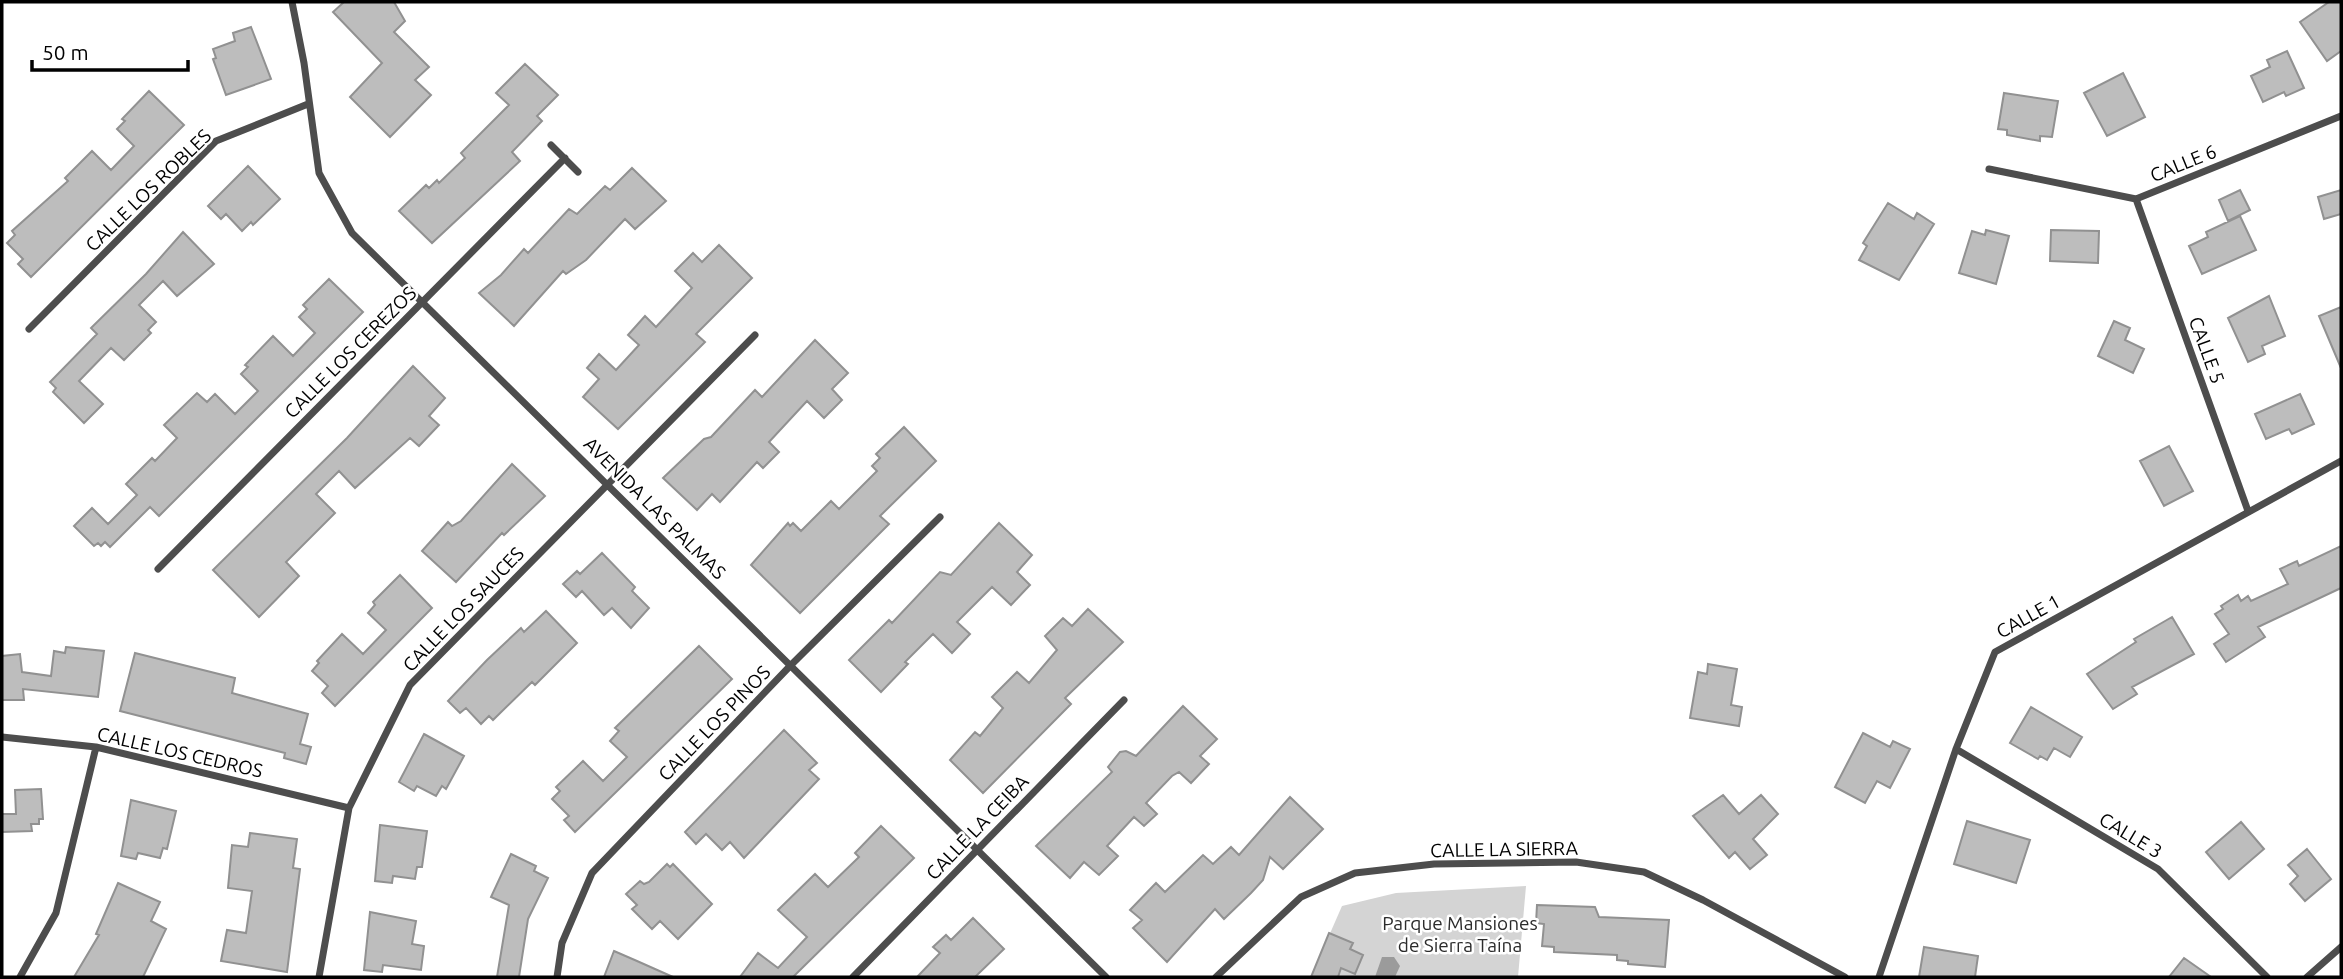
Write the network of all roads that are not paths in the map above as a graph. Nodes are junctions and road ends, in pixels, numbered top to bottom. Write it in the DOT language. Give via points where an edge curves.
graph roads {
  1 [pos="292,2"];
  2 [pos="308,104"];
  3 [pos="2341,116"];
  4 [pos="551,145"];
  5 [pos="565,158"];
  6 [pos="1989,169"];
  7 [pos="578,172"];
  8 [pos="2136,200"];
  9 [pos="422,302"];
  10 [pos="29,329"];
  11 [pos="755,335"];
  12 [pos="2341,461"];
  13 [pos="608,483"];
  14 [pos="2248,511"];
  15 [pos="940,517"];
  16 [pos="158,569"];
  17 [pos="791,665"];
  18 [pos="1124,700"];
  19 [pos="2,737"];
  20 [pos="96,747"];
  21 [pos="1956,749"];
  22 [pos="349,808"];
  23 [pos="977,849"];
  24 [pos="2341,947"];
  25 [pos="20,977"];
  26 [pos="320,977"];
  27 [pos="557,977"];
  28 [pos="853,977"];
  29 [pos="1106,977"];
  30 [pos="1216,977"];
  31 [pos="1845,977"];
  32 [pos="1879,977"];
  33 [pos="2267,977"];
  34 [pos="2307,977"];
  1 -- 2 [label="street, AVENIDA LAS PALMAS"];
  2 -- 9 [label="street, AVENIDA LAS PALMAS" via="319,173 352,233"];
  2 -- 10 [label="street, CALLE LOS ROBLES" via="216,141"];
  3 -- 8 [label="street, CALLE 6"];
  4 -- 5 [label="street"];
  5 -- 7 [label="street"];
  5 -- 9 [label="street, CALLE LOS CEREZOS"];
  6 -- 8 [label="street, CALLE 6"];
  8 -- 14 [label="street, CALLE 5"];
  9 -- 13 [label="street, AVENIDA LAS PALMAS"];
  9 -- 16 [label="street, CALLE LOS CEREZOS"];
  11 -- 13 [label="street, CALLE LOS SAUCES"];
  12 -- 14 [label="street, CALLE 1"];
  13 -- 17 [label="street, AVENIDA LAS PALMAS"];
  13 -- 22 [label="street, CALLE LOS SAUCES" via="410,685"];
  14 -- 21 [label="street, CALLE 1" via="1995,652"];
  15 -- 17 [label="street, CALLE LOS PINOS"];
  17 -- 23 [label="street, AVENIDA LAS PALMAS"];
  17 -- 27 [label="street, CALLE LOS PINOS" via="592,873 562,943"];
  18 -- 23 [label="street, CALLE LA CEIBA"];
  19 -- 20 [label="street, CALLE LOS CEDROS"];
  20 -- 22 [label="street, CALLE LOS CEDROS"];
  20 -- 25 [label="street" via="56,913"];
  21 -- 32 [label="street, CALLE 1"];
  21 -- 33 [label="street, CALLE 3" via="2158,869"];
  22 -- 26 [label="street, CALLE LOS SAUCES"];
  23 -- 28 [label="street, CALLE LA CEIBA"];
  23 -- 29 [label="street, AVENIDA LAS PALMAS"];
  24 -- 34 [label="street"];
  30 -- 31 [label="street, CALLE LA SIERRA" via="1301,897 1355,873 1434,864 1576,862 1644,873"];
}
